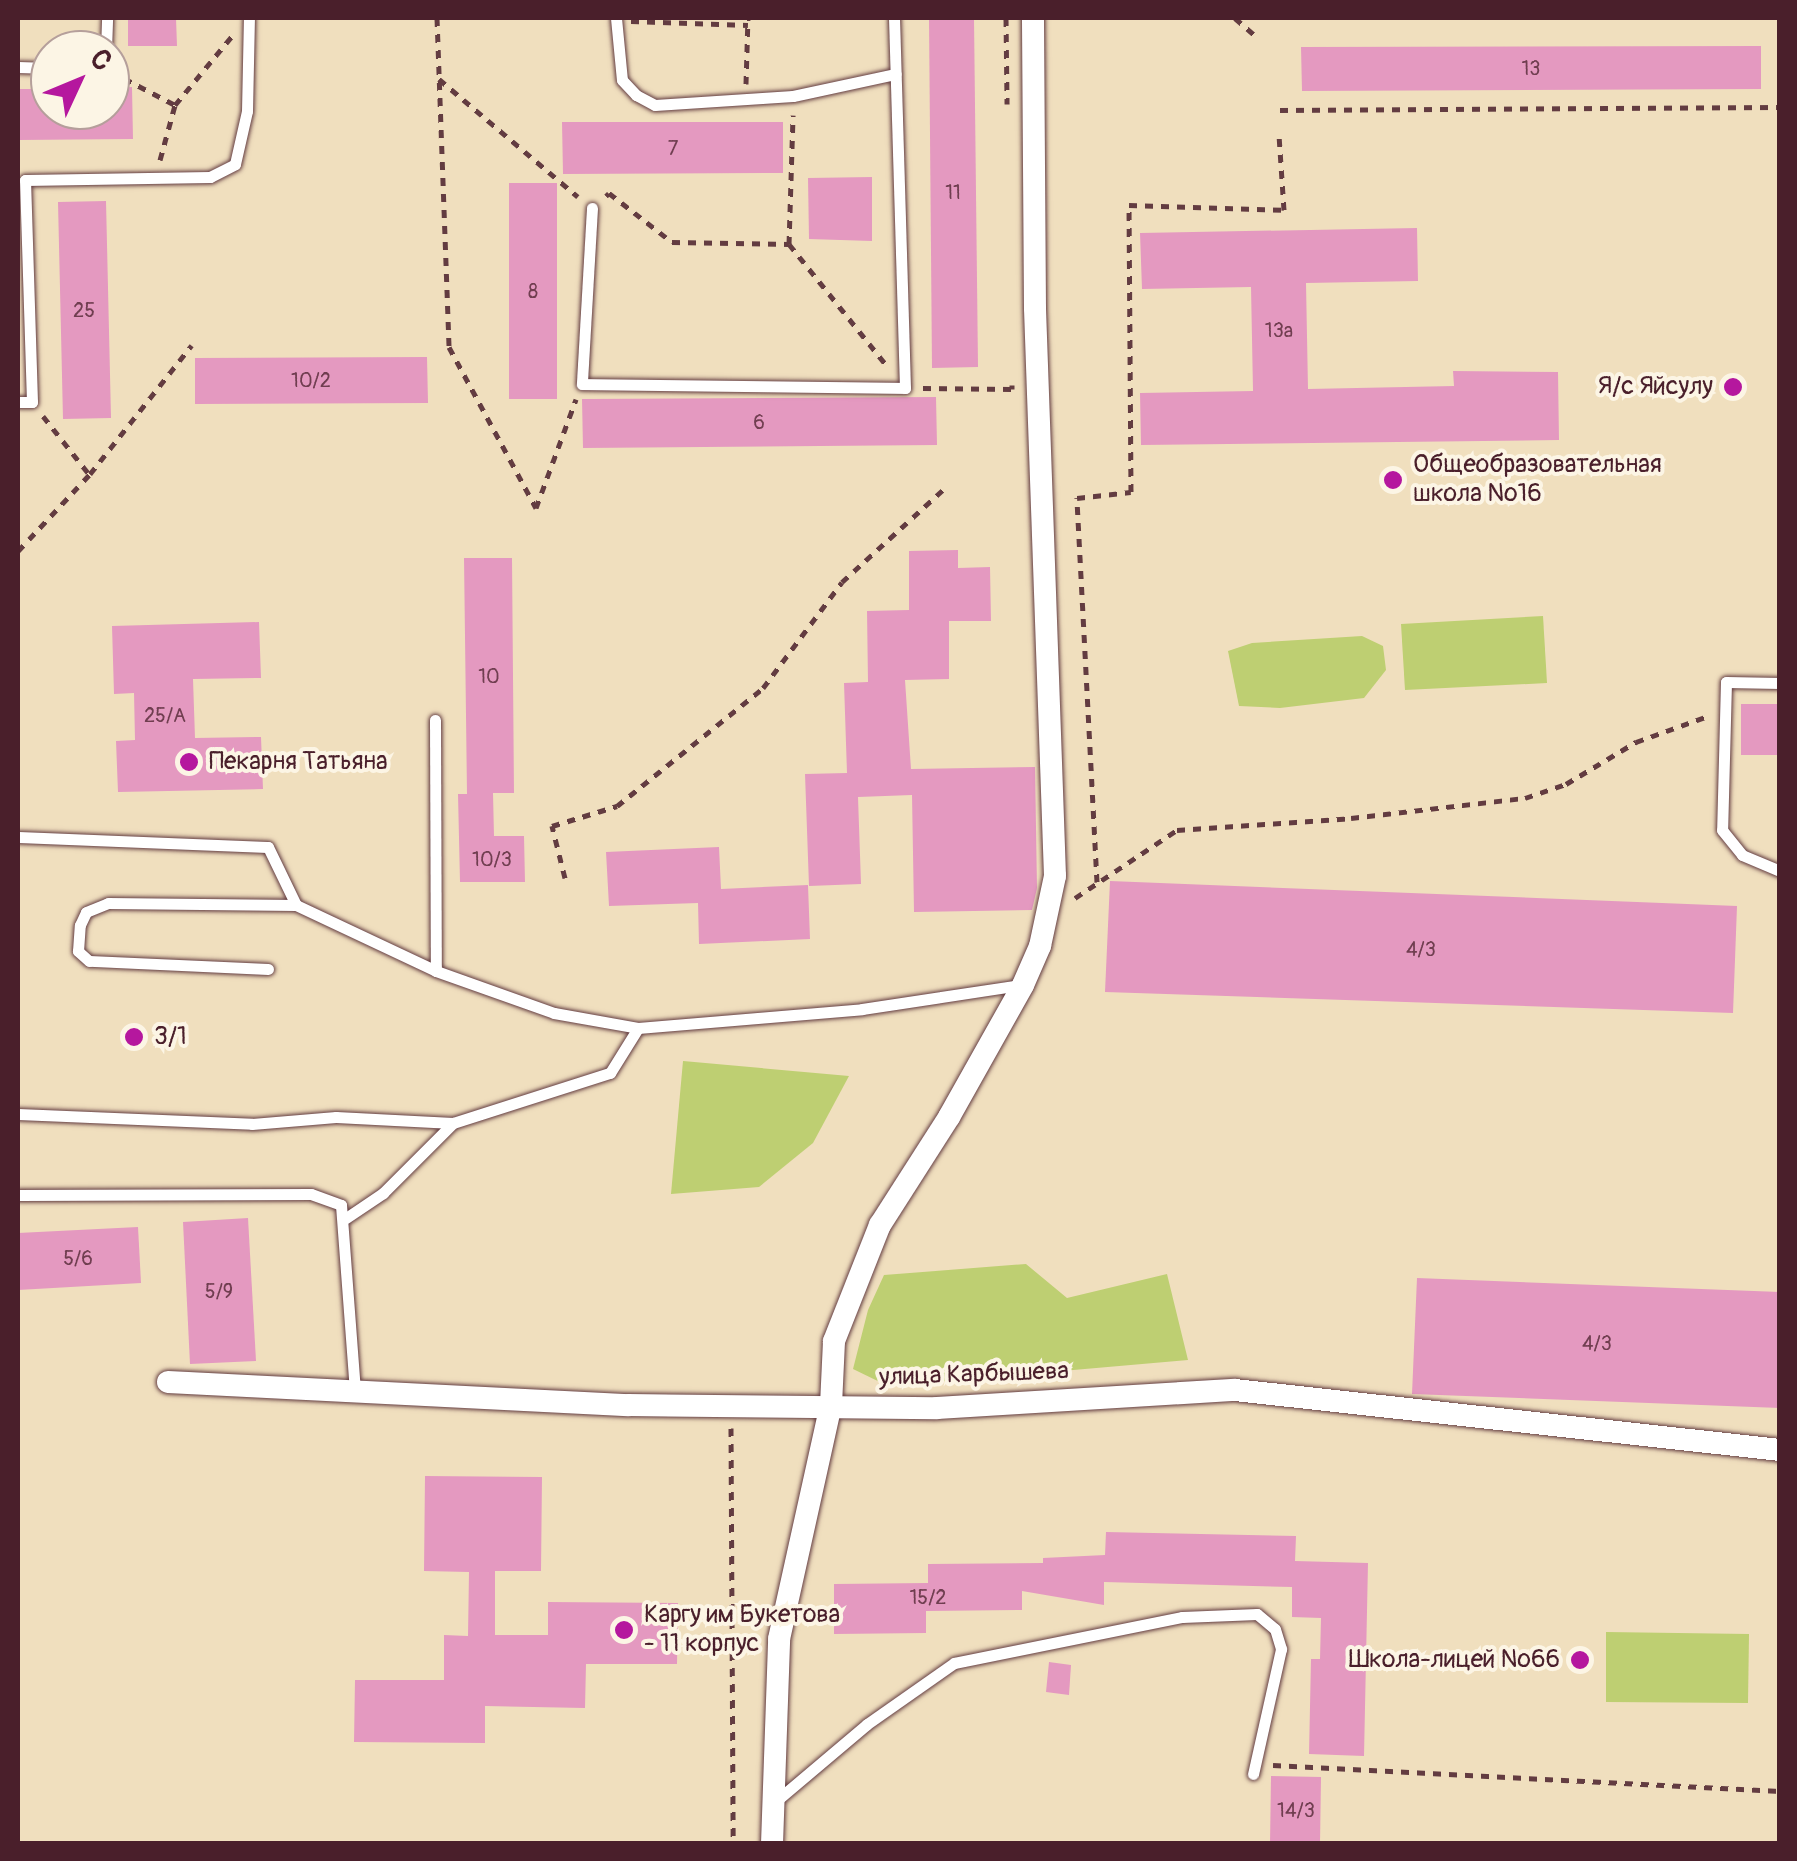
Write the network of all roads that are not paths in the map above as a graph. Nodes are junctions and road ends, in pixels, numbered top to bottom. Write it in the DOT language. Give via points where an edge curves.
graph roads {
  1 [pos="249,18"];
  2 [pos="894,18"];
  3 [pos="1033,18"];
  4 [pos="616,19"];
  5 [pos="896,74"];
  6 [pos="592,208"];
  7 [pos="18,402"];
  8 [pos="1780,683"];
  9 [pos="436,720"];
  10 [pos="18,837"];
  11 [pos="1780,872"];
  12 [pos="296,905"];
  13 [pos="268,969"];
  14 [pos="436,970"];
  15 [pos="1023,985"];
  16 [pos="638,1028"];
  17 [pos="18,1114"];
  18 [pos="453,1123"];
  19 [pos="18,1195"];
  20 [pos="346,1218"];
  21 [pos="168,1382"];
  22 [pos="354,1392"];
  23 [pos="832,1405"];
  24 [pos="1780,1450"];
  25 [pos="1254,1769"];
  26 [pos="775,1802"];
  27 [pos="772,1844"];
  1 -- 7 [label="lane" via="248,111 236,164 210,178 25,180 32,402"];
  2 -- 5 [label="lane"];
  3 -- 15 [label="street" via="1035,308 1054,876"];
  4 -- 5 [label="lane" via="622,80 654,106 793,96"];
  5 -- 6 [label="lane" via="905,388 582,384"];
  8 -- 11 [label="lane" via="1726,682 1722,830 1742,855"];
  9 -- 14 [label="lane"];
  10 -- 12 [label="lane" via="268,847"];
  12 -- 13 [label="lane" via="108,904 86,912 80,925 78,951 90,961"];
  12 -- 14 [label="lane"];
  14 -- 16 [label="lane" via="554,1013"];
  15 -- 16 [label="lane"];
  15 -- 23 [label="street" via="880,1225 834,1341"];
  16 -- 18 [label="lane" via="610,1073"];
  17 -- 18 [label="lane" via="252,1124 336,1117"];
  18 -- 20 [label="lane" via="383,1192"];
  19 -- 20 [label="lane" via="311,1194 341,1205"];
  20 -- 22 [label="lane"];
  21 -- 22 [label="street, улица Карбышева"];
  22 -- 23 [label="street, улица Карбышева" via="628,1405"];
  23 -- 24 [label="street, улица Карбышева" via="937,1408 1235,1390"];
  23 -- 26 [label="street" via="779,1639"];
  25 -- 26 [label="lane" via="1280,1649 1275,1629 1257,1614 1182,1617 954,1663 867,1724"];
  26 -- 27 [label="street"];
}
